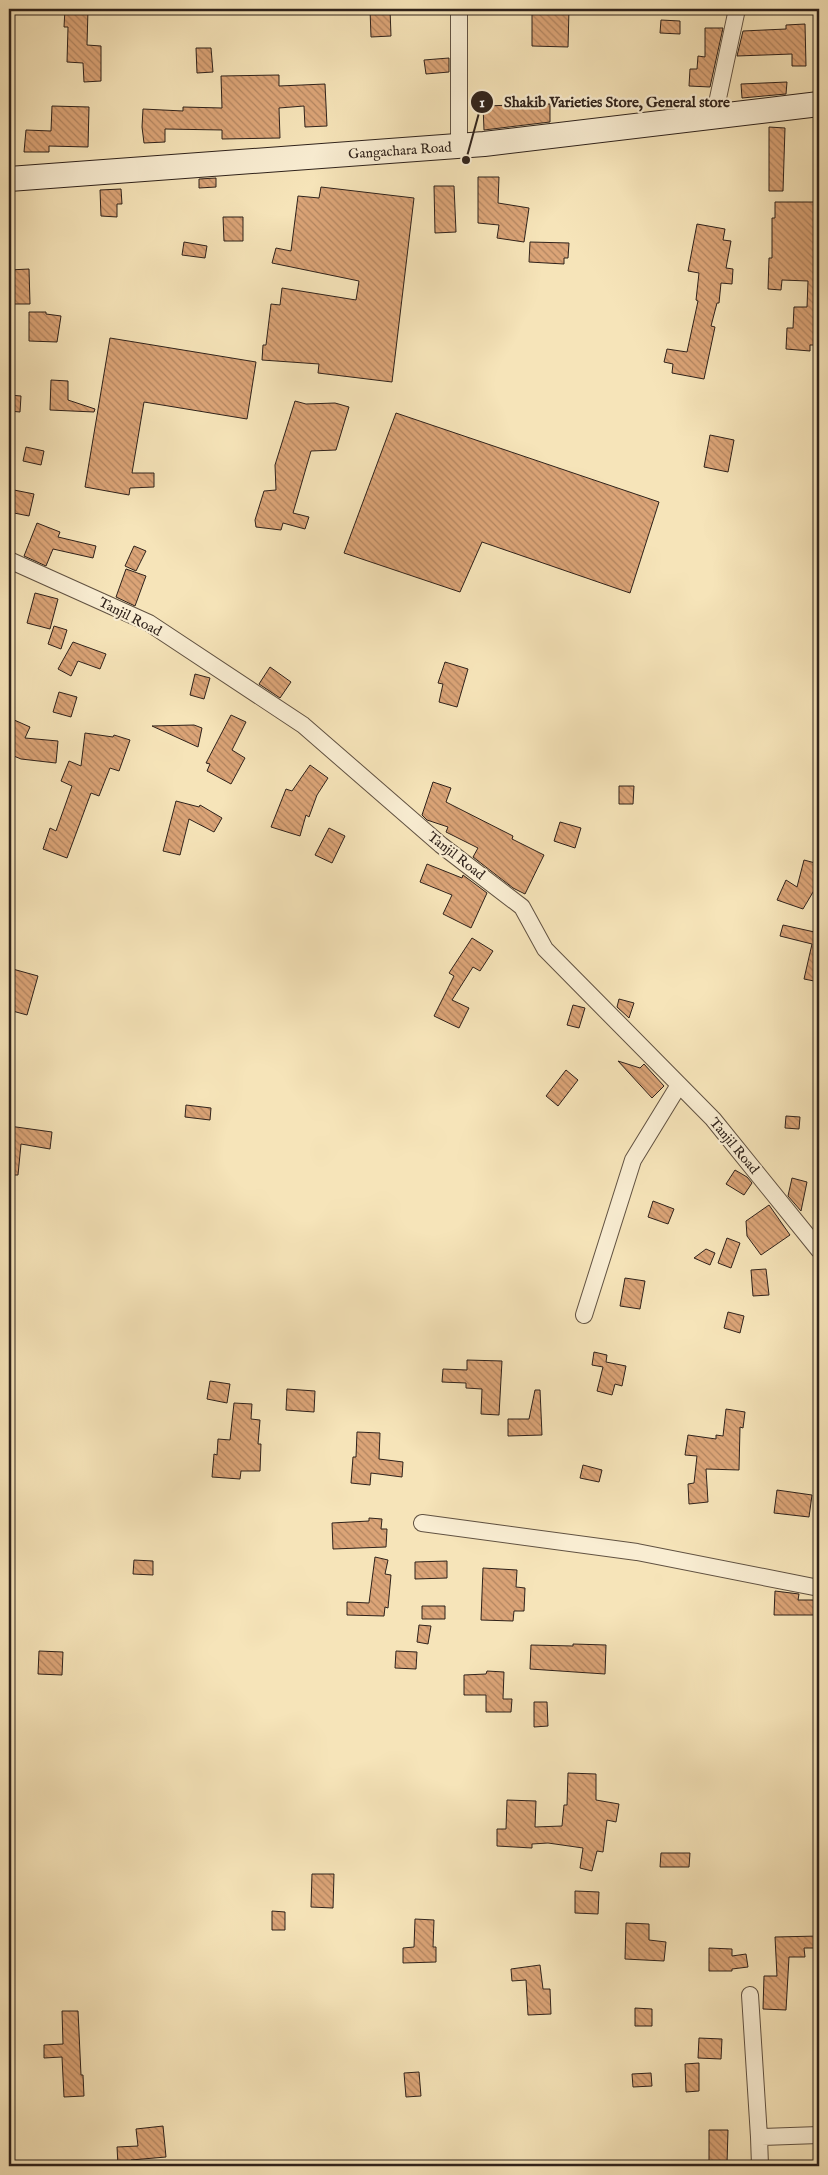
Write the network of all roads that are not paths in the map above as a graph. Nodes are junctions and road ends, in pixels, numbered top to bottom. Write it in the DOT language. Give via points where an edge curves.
graph roads {
  1 [pos="459,9"];
  2 [pos="737,9"];
  3 [pos="819,104"];
  4 [pos="714,117"];
  5 [pos="460,146"];
  6 [pos="9,179"];
  7 [pos="9,560"];
  8 [pos="679,1085"];
  9 [pos="819,1250"];
  10 [pos="584,1315"];
  11 [pos="422,1523"];
  12 [pos="819,1588"];
  13 [pos="750,1995"];
  14 [pos="819,2135"];
  15 [pos="759,2137"];
  16 [pos="760,2166"];
  1 -- 5 [label="street"];
  2 -- 4 [label="street"];
  3 -- 4 [label="main road, Gangachara Road"];
  4 -- 5 [label="main road, Gangachara Road"];
  5 -- 6 [label="main road, Gangachara Road"];
  7 -- 8 [label="street, Tanjil Road" via="148,623 304,725 441,845 522,907 545,949"];
  8 -- 9 [label="street, Tanjil Road" via="712,1119"];
  8 -- 10 [label="street" via="633,1160"];
  11 -- 12 [label="street" via="637,1552"];
  13 -- 15 [label="street"];
  14 -- 15 [label="street"];
  15 -- 16 [label="street"];
}
